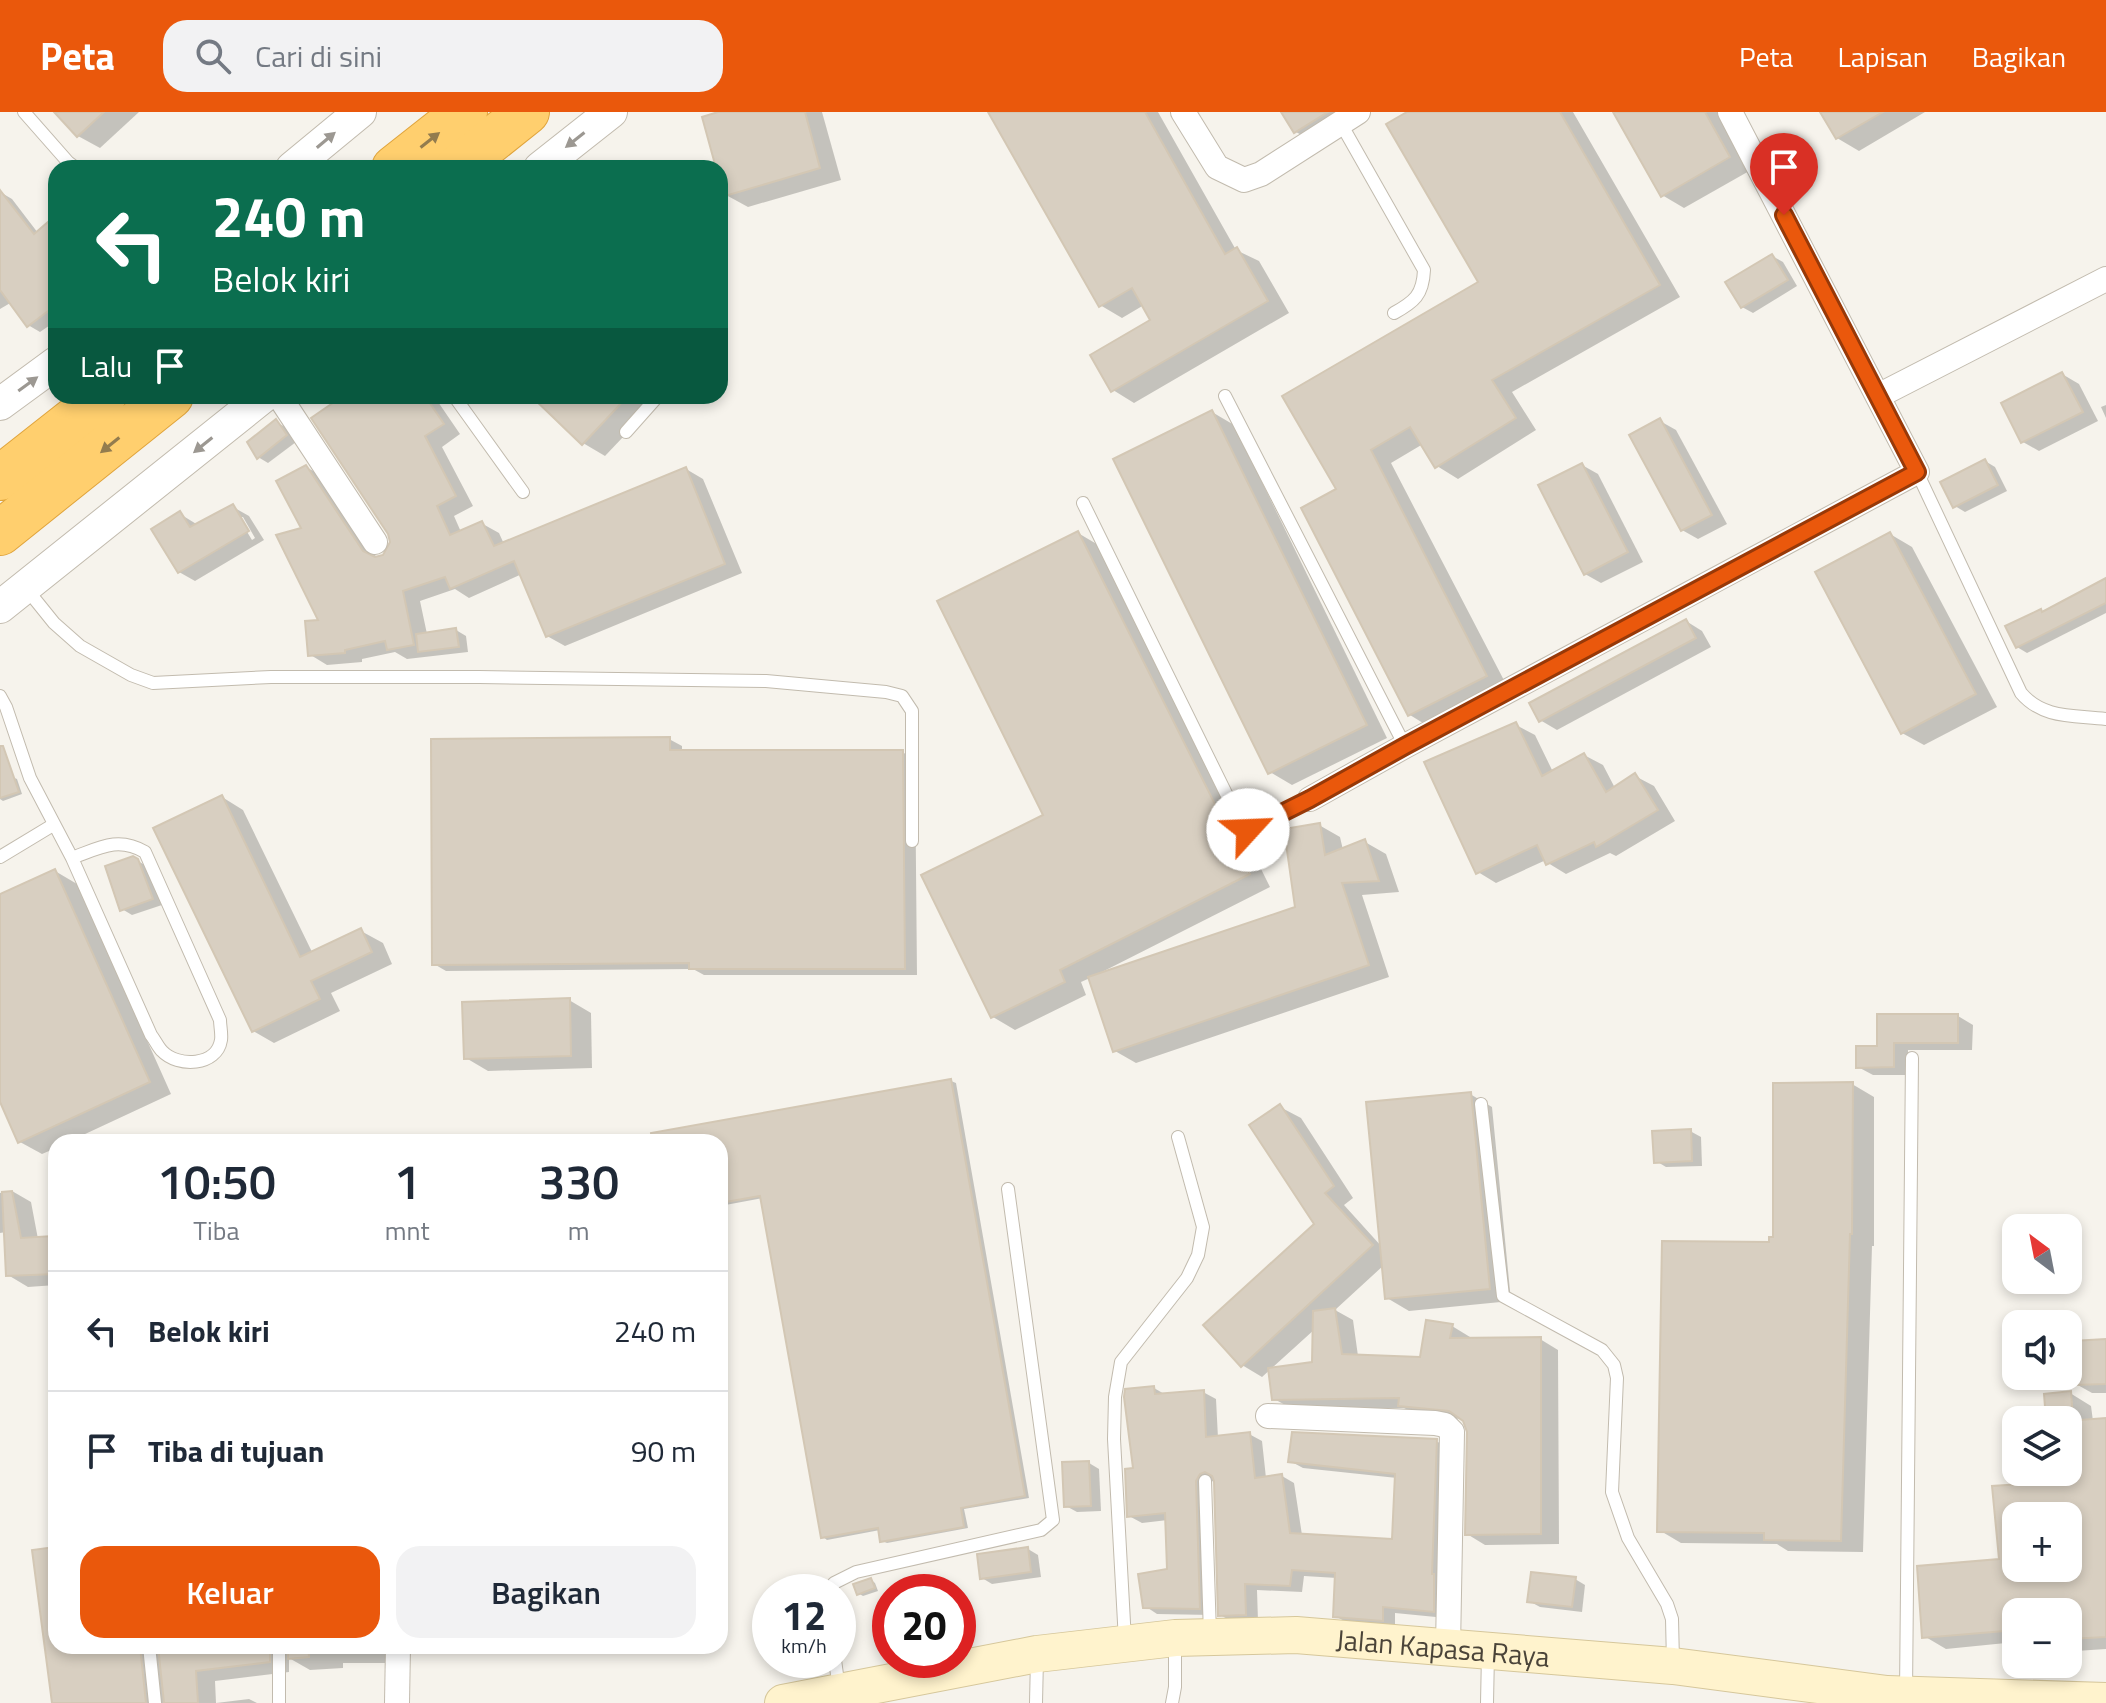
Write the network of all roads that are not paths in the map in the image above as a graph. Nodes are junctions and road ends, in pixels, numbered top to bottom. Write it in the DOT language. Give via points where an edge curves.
graph roads {
  1 [pos="24,112"];
  2 [pos="360,112"];
  3 [pos="465,112"];
  4 [pos="527,112"];
  5 [pos="611,112"];
  6 [pos="1183,112"];
  7 [pos="1730,112"];
  8 [pos="1349,117"];
  9 [pos="66,160"];
  10 [pos="302,160"];
  11 [pos="404,160"];
  12 [pos="467,160"];
  13 [pos="550,160"];
  14 [pos="2106,279"];
  15 [pos="1394,313"];
  16 [pos="48,369"];
  17 [pos="1225,396"];
  18 [pos="1878,396"];
  19 [pos="0,404"];
  20 [pos="94,404"];
  21 [pos="161,404"];
  22 [pos="254,404"];
  23 [pos="284,404"];
  24 [pos="460,404"];
  25 [pos="651,404"];
  26 [pos="626,432"];
  27 [pos="1917,472"];
  28 [pos="0,478"];
  29 [pos="523,492"];
  30 [pos="1083,503"];
  31 [pos="0,533"];
  32 [pos="375,542"];
  33 [pos="25,587"];
  34 [pos="0,607"];
  35 [pos="3,702"];
  36 [pos="2106,719"];
  37 [pos="1405,746"];
  38 [pos="1310,799"];
  39 [pos="53,825"];
  40 [pos="912,841"];
  41 [pos="0,857"];
  42 [pos="72,858"];
  43 [pos="1912,1058"];
  44 [pos="1481,1104"];
  45 [pos="1178,1137"];
  46 [pos="1008,1189"];
  47 [pos="1268,1416"];
  48 [pos="1205,1481"];
  49 [pos="852,1574"];
  50 [pos="1210,1637"];
  51 [pos="1175,1638"];
  52 [pos="1125,1644"];
  53 [pos="1448,1647"];
  54 [pos="1488,1651"];
  55 [pos="150,1654"];
  56 [pos="279,1654"];
  57 [pos="398,1654"];
  58 [pos="1037,1654"];
  59 [pos="1673,1666"];
  60 [pos="840,1685"];
  61 [pos="1893,1698"];
  62 [pos="2106,1701"];
  63 [pos="155,1703"];
  64 [pos="279,1703"];
  65 [pos="397,1703"];
  66 [pos="783,1703"];
  67 [pos="1036,1703"];
  68 [pos="1172,1703"];
  69 [pos="1487,1703"];
  1 -- 9 [label="lane"];
  10 -- 2 [label="street, one-way"];
  11 -- 3 [label="highway, one-way"];
  4 -- 12 [label="highway"];
  5 -- 13 [label="street, one-way"];
  6 -- 8 [label="street" via="1217,167 1244,180"];
  7 -- 18 [label="street"];
  8 -- 15 [label="lane" via="1424,270 1419,295"];
  14 -- 18 [label="street"];
  19 -- 16 [label="street, one-way"];
  17 -- 37 [label="lane"];
  18 -- 27 [label="street"];
  20 -- 28 [label="highway"];
  21 -- 31 [label="highway, one-way"];
  22 -- 33 [label="street, one-way"];
  23 -- 32 [label="street"];
  24 -- 29 [label="lane"];
  25 -- 26 [label="lane"];
  27 -- 36 [label="lane" via="2021,693 2041,710"];
  27 -- 37 [label="street"];
  30 -- 38 [label="lane" via="1242,826 1255,828"];
  33 -- 34 [label="street"];
  33 -- 40 [label="lane" via="80,646 153,683 271,677 766,681 902,696 912,711"];
  35 -- 39 [label="lane"];
  37 -- 38 [label="street"];
  39 -- 41 [label="lane"];
  39 -- 42 [label="lane"];
  42 -- 42 [label="lane" via="162,1051 192,1063 212,1056 221,1042 220,1020 145,852 130,843 111,844"];
  43 -- 61 [label="lane"];
  44 -- 59 [label="lane" via="1503,1296 1602,1350 1614,1365 1612,1492 1628,1538 1667,1604"];
  45 -- 52 [label="lane" via="1203,1227 1198,1255 1187,1278 1121,1362 1115,1397"];
  46 -- 49 [label="lane" via="1053,1520 1041,1530"];
  47 -- 53 [label="street" via="1435,1423 1450,1428"];
  48 -- 50 [label="lane"];
  50 -- 51 [label="main road, Jalan Kapasa Raya"];
  50 -- 53 [label="main road, Jalan Kapasa Raya" via="1296,1635"];
  51 -- 52 [label="main road, Jalan Kapasa Raya"];
  51 -- 68 [label="lane"];
  52 -- 58 [label="main road, Jalan Kapasa Raya"];
  53 -- 54 [label="main road, Jalan Kapasa Raya"];
  54 -- 59 [label="main road, Jalan Kapasa Raya"];
  54 -- 69 [label="lane"];
  55 -- 63 [label="lane"];
  56 -- 64 [label="lane"];
  57 -- 65 [label="street"];
  58 -- 60 [label="main road, Jalan Kapasa Raya"];
  58 -- 67 [label="lane"];
  59 -- 61 [label="main road, Jalan Kapasa Raya"];
  60 -- 66 [label="main road, Jalan Kapasa Raya"];
  61 -- 62 [label="main road, Jalan Kapasa Raya"];
}
